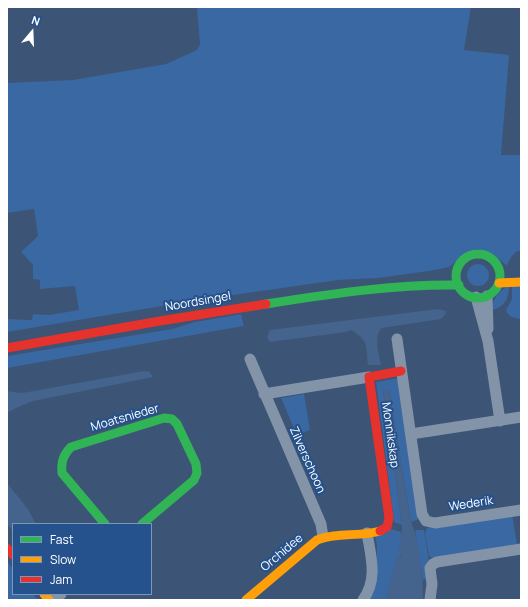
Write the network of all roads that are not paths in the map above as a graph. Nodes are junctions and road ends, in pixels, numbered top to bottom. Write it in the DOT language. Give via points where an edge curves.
graph roads {
  1 [pos="500,270"];
  2 [pos="516,273"];
  3 [pos="437,275"];
  4 [pos="521,282"];
  5 [pos="499,283"];
  6 [pos="459,285"];
  7 [pos="395,287"];
  8 [pos="487,296"];
  9 [pos="476,297"];
  10 [pos="397,339"];
  11 [pos="488,341"];
  12 [pos="7,348"];
  13 [pos="250,359"];
  14 [pos="401,370"];
  15 [pos="369,377"];
  16 [pos="264,394"];
  17 [pos="521,417"];
  18 [pos="500,421"];
  19 [pos="411,434"];
  20 [pos="521,510"];
  21 [pos="426,521"];
  22 [pos="105,523"];
  23 [pos="143,523"];
  24 [pos="386,528"];
  25 [pos="367,533"];
  26 [pos="323,538"];
  27 [pos="521,552"];
  28 [pos="246,600"];
  29 [pos="363,600"];
  30 [pos="430,600"];
  1 -- 2 [label="main road"];
  1 -- 5 [label="main road"];
  1 -- 6 [label="main road" via="490,257 474,254 465,258 454,272"];
  3 -- 7 [label="main road, Noordsingel"];
  4 -- 5 [label="main road"];
  5 -- 8 [label="main road"];
  6 -- 7 [label="main road, Noordsingel"];
  6 -- 9 [label="main road" via="466,293"];
  7 -- 12 [label="main road, Noordsingel" via="241,306"];
  8 -- 9 [label="main road"];
  8 -- 11 [label="street"];
  9 -- 11 [label="street"];
  10 -- 14 [label="street, Monnikskap"];
  11 -- 18 [label="street"];
  13 -- 16 [label="street, Zilverschoon"];
  14 -- 15 [label="main road"];
  14 -- 19 [label="street, Monnikskap"];
  15 -- 16 [label="street"];
  15 -- 24 [label="main road, Monnikskap" via="388,509 389,524"];
  16 -- 26 [label="street, Zilverschoon" via="321,524"];
  17 -- 18 [label="street"];
  18 -- 19 [label="street"];
  19 -- 21 [label="street, Monnikskap" via="422,514"];
  20 -- 21 [label="street, Wederik" via="435,523"];
  22 -- 23 [label="main road, Moatsnieder" via="62,473 61,463 65,453 71,447 164,418 172,419 177,424 196,464 197,473 194,480"];
  24 -- 25 [label="main road, Orchidee"];
  25 -- 26 [label="main road, Orchidee"];
  25 -- 29 [label="street" via="373,577 371,587"];
  26 -- 28 [label="main road, Orchidee" via="305,548"];
  27 -- 30 [label="street" via="433,564 430,568"];
}
